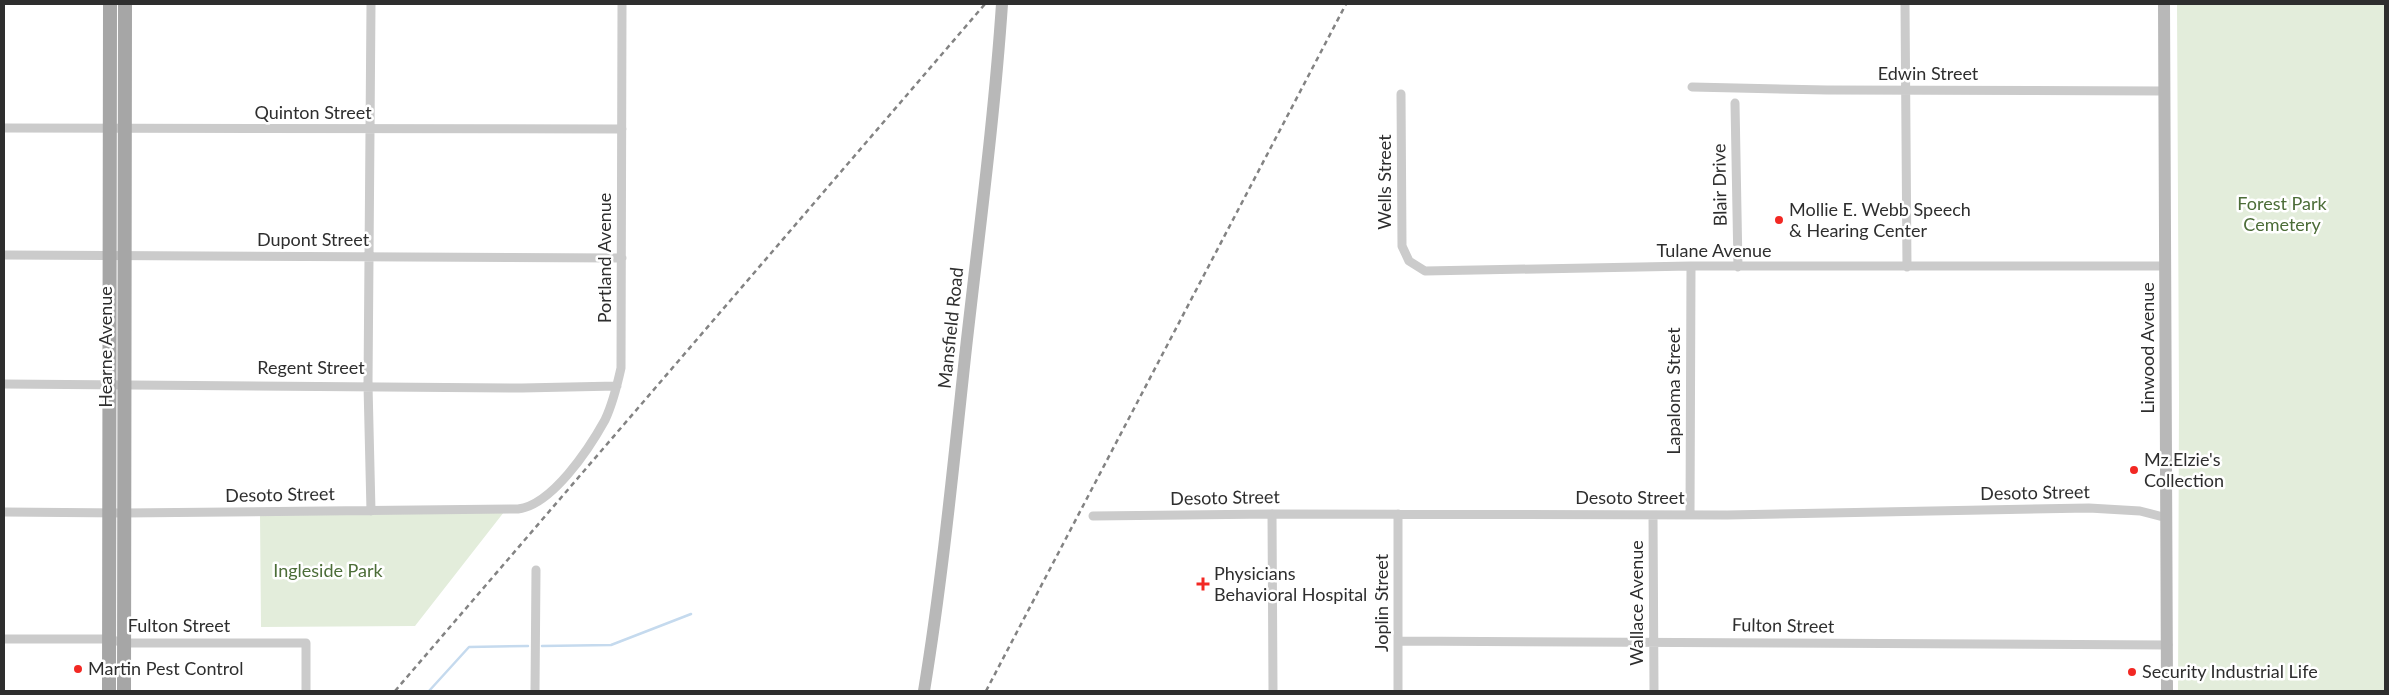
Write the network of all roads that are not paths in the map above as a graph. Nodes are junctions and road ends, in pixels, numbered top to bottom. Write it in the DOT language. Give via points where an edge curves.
graph roads {
  1 [pos="110,4"];
  2 [pos="125,4"];
  3 [pos="371,4"];
  4 [pos="622,4"];
  5 [pos="1002,4"];
  6 [pos="1905,4"];
  7 [pos="2164,4"];
  8 [pos="1692,87"];
  9 [pos="1906,91"];
  10 [pos="2164,91"];
  11 [pos="1401,94"];
  12 [pos="1735,103"];
  13 [pos="4,128"];
  14 [pos="109,128"];
  15 [pos="125,128"];
  16 [pos="371,129"];
  17 [pos="622,129"];
  18 [pos="4,255"];
  19 [pos="109,255"];
  20 [pos="124,255"];
  21 [pos="370,256"];
  22 [pos="622,258"];
  23 [pos="1414,266"];
  24 [pos="1691,266"];
  25 [pos="2166,266"];
  26 [pos="1738,267"];
  27 [pos="1907,267"];
  28 [pos="4,384"];
  29 [pos="109,384"];
  30 [pos="124,384"];
  31 [pos="368,385"];
  32 [pos="617,386"];
  33 [pos="551,491"];
  34 [pos="370,511"];
  35 [pos="4,512"];
  36 [pos="109,513"];
  37 [pos="124,513"];
  38 [pos="1272,514"];
  39 [pos="1398,514"];
  40 [pos="1653,515"];
  41 [pos="1690,515"];
  42 [pos="1093,516"];
  43 [pos="2167,518"];
  44 [pos="536,570"];
  45 [pos="4,639"];
  46 [pos="109,639"];
  47 [pos="1398,641"];
  48 [pos="1654,641"];
  49 [pos="124,643"];
  50 [pos="2168,645"];
  51 [pos="932,656"];
  52 [pos="108,691"];
  53 [pos="124,691"];
  54 [pos="306,691"];
  55 [pos="535,691"];
  56 [pos="924,691"];
  57 [pos="930,691"];
  58 [pos="1272,691"];
  59 [pos="1398,691"];
  60 [pos="1654,691"];
  61 [pos="2167,691"];
  1 -- 14 [label="main road, Hearne Avenue"];
  2 -- 15 [label="main road, Hearne Avenue"];
  3 -- 16 [label="street"];
  4 -- 17 [label="street, Portland Avenue"];
  5 -- 51 [label="main road, Mansfield Road"];
  6 -- 9 [label="street"];
  7 -- 10 [label="main road, Linwood Avenue"];
  8 -- 9 [label="street, Edwin Street"];
  9 -- 10 [label="street, Edwin Street"];
  9 -- 27 [label="street"];
  10 -- 25 [label="main road, Linwood Avenue"];
  11 -- 23 [label="street, Wells Street" via="1401,237 1405,254"];
  12 -- 26 [label="street, Blair Drive"];
  13 -- 14 [label="street, Quinton Street"];
  14 -- 15 [label="street, Quinton Street"];
  14 -- 19 [label="main road, Hearne Avenue"];
  15 -- 16 [label="street, Quinton Street"];
  15 -- 20 [label="main road, Hearne Avenue"];
  16 -- 17 [label="street, Quinton Street"];
  16 -- 21 [label="street"];
  17 -- 22 [label="street, Portland Avenue"];
  18 -- 19 [label="street, Dupont Street"];
  19 -- 20 [label="street, Dupont Street"];
  19 -- 29 [label="main road, Hearne Avenue"];
  20 -- 21 [label="street, Dupont Street"];
  20 -- 30 [label="main road, Hearne Avenue"];
  21 -- 22 [label="street, Dupont Street"];
  21 -- 31 [label="street"];
  22 -- 32 [label="street, Portland Avenue" via="622,356"];
  23 -- 24 [label="street, Tulane Avenue" via="1435,272"];
  24 -- 26 [label="street, Tulane Avenue"];
  24 -- 41 [label="street, Lapaloma Street"];
  25 -- 27 [label="street, Tulane Avenue"];
  25 -- 43 [label="main road, Linwood Avenue"];
  26 -- 27 [label="street, Tulane Avenue"];
  28 -- 29 [label="street, Regent Street"];
  29 -- 30 [label="street, Regent Street"];
  29 -- 36 [label="main road, Hearne Avenue"];
  30 -- 31 [label="street, Regent Street"];
  30 -- 37 [label="main road, Hearne Avenue"];
  31 -- 32 [label="street, Regent Street"];
  31 -- 34 [label="street"];
  32 -- 33 [label="street, Portland Avenue" via="604,420"];
  33 -- 34 [label="street, Desoto Street" via="533,506 518,509"];
  34 -- 37 [label="street, Desoto Street"];
  35 -- 36 [label="street, Desoto Street"];
  36 -- 37 [label="street, Desoto Street"];
  36 -- 46 [label="main road, Hearne Avenue"];
  37 -- 49 [label="main road, Hearne Avenue"];
  38 -- 39 [label="street, Desoto Street"];
  38 -- 42 [label="street, Desoto Street"];
  38 -- 58 [label="street"];
  39 -- 40 [label="street, Desoto Street"];
  39 -- 47 [label="street, Joplin Street"];
  40 -- 41 [label="street, Desoto Street"];
  40 -- 48 [label="street, Wallace Avenue"];
  41 -- 43 [label="street, Desoto Street" via="2089,508 2140,511"];
  43 -- 50 [label="main road, Linwood Avenue"];
  44 -- 55 [label="street"];
  45 -- 46 [label="street, Fulton Street"];
  46 -- 49 [label="street, Fulton Street"];
  46 -- 52 [label="main road, Hearne Avenue"];
  47 -- 48 [label="street, Fulton Street"];
  47 -- 59 [label="street, Joplin Street"];
  48 -- 50 [label="street, Fulton Street"];
  48 -- 60 [label="street, Wallace Avenue"];
  49 -- 53 [label="main road, Hearne Avenue"];
  49 -- 54 [label="street, Fulton Street" via="306,642"];
  50 -- 61 [label="main road, Linwood Avenue"];
  51 -- 56 [label="main road, Mansfield Road"];
  51 -- 57 [label="main road, Mansfield Road"];
}
